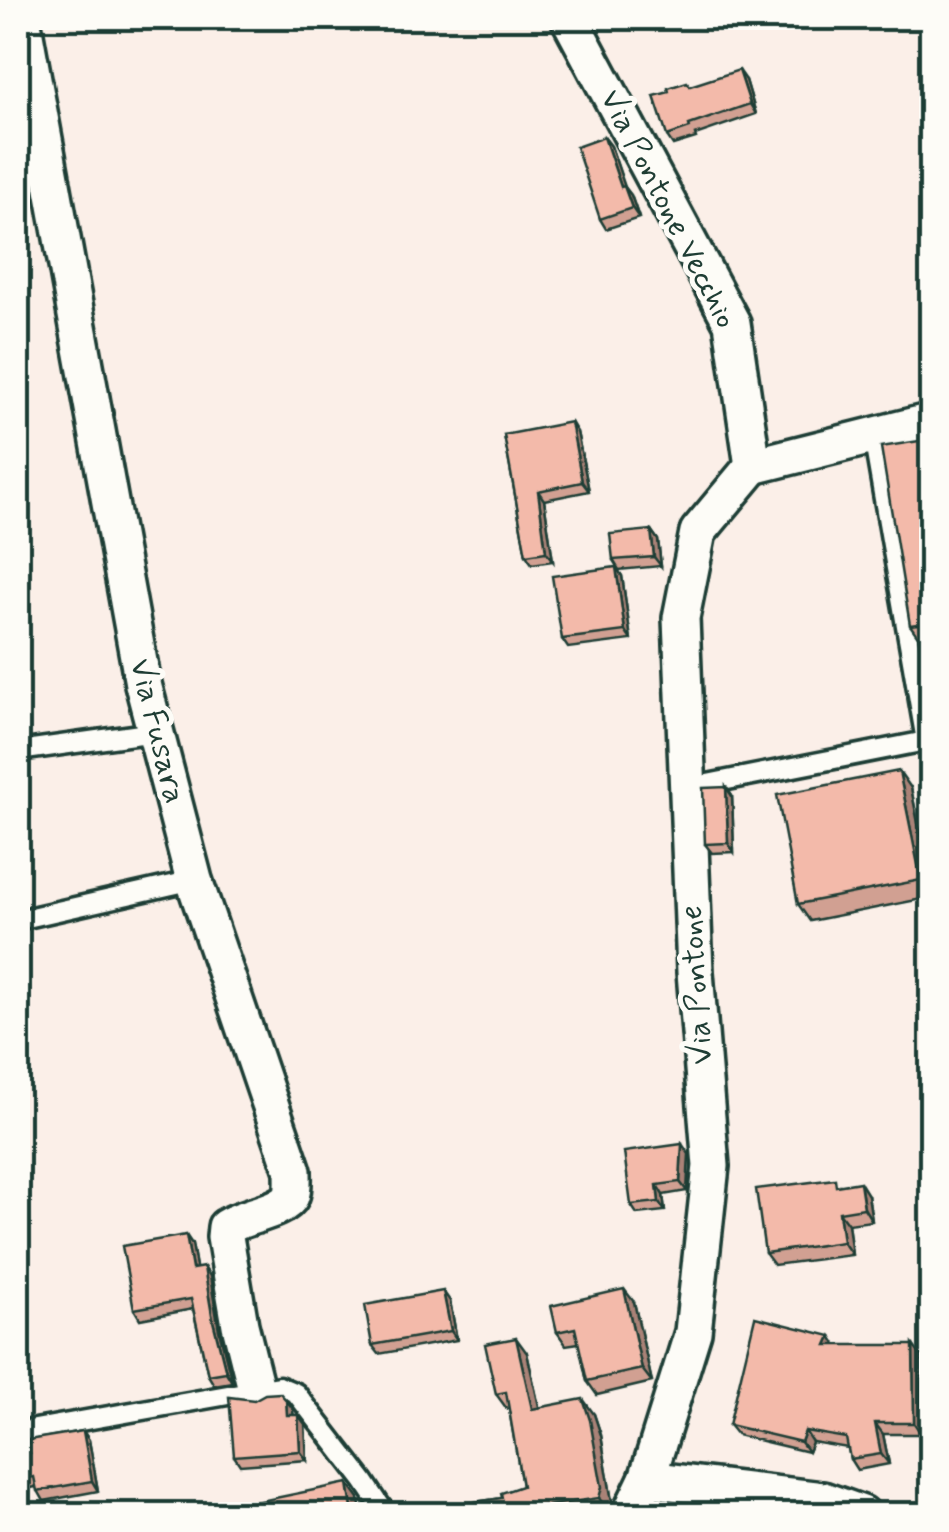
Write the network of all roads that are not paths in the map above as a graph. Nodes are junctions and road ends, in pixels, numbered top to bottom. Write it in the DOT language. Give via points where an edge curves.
graph roads {
  1 [pos="22,18"];
  2 [pos="569,18"];
  3 [pos="932,422"];
  4 [pos="873,436"];
  5 [pos="753,466"];
  6 [pos="156,732"];
  7 [pos="18,751"];
  8 [pos="687,788"];
  9 [pos="194,880"];
  10 [pos="18,920"];
  11 [pos="256,1389"];
  12 [pos="18,1432"];
  13 [pos="647,1479"];
  14 [pos="386,1514"];
  15 [pos="630,1514"];
  16 [pos="862,1514"];
  1 -- 6 [label="street, Via Fusara"];
  2 -- 5 [label="street, Via Pontone Vecchio" via="732,324"];
  3 -- 4 [label="street"];
  4 -- 5 [label="street"];
  4 -- 8 [label="lane" via="926,741"];
  5 -- 8 [label="street, Via Pontone" via="698,532 681,618"];
  6 -- 7 [label="lane"];
  6 -- 9 [label="street, Via Fusara"];
  8 -- 13 [label="street, Via Pontone" via="711,1166 693,1332"];
  9 -- 10 [label="lane"];
  9 -- 11 [label="street, Via Fusara" via="293,1172 292,1194 282,1207 226,1227"];
  11 -- 12 [label="lane"];
  11 -- 14 [label="lane" via="279,1386 296,1393"];
  13 -- 15 [label="street, Via Pontone"];
  13 -- 16 [label="street" via="823,1500"];
}
